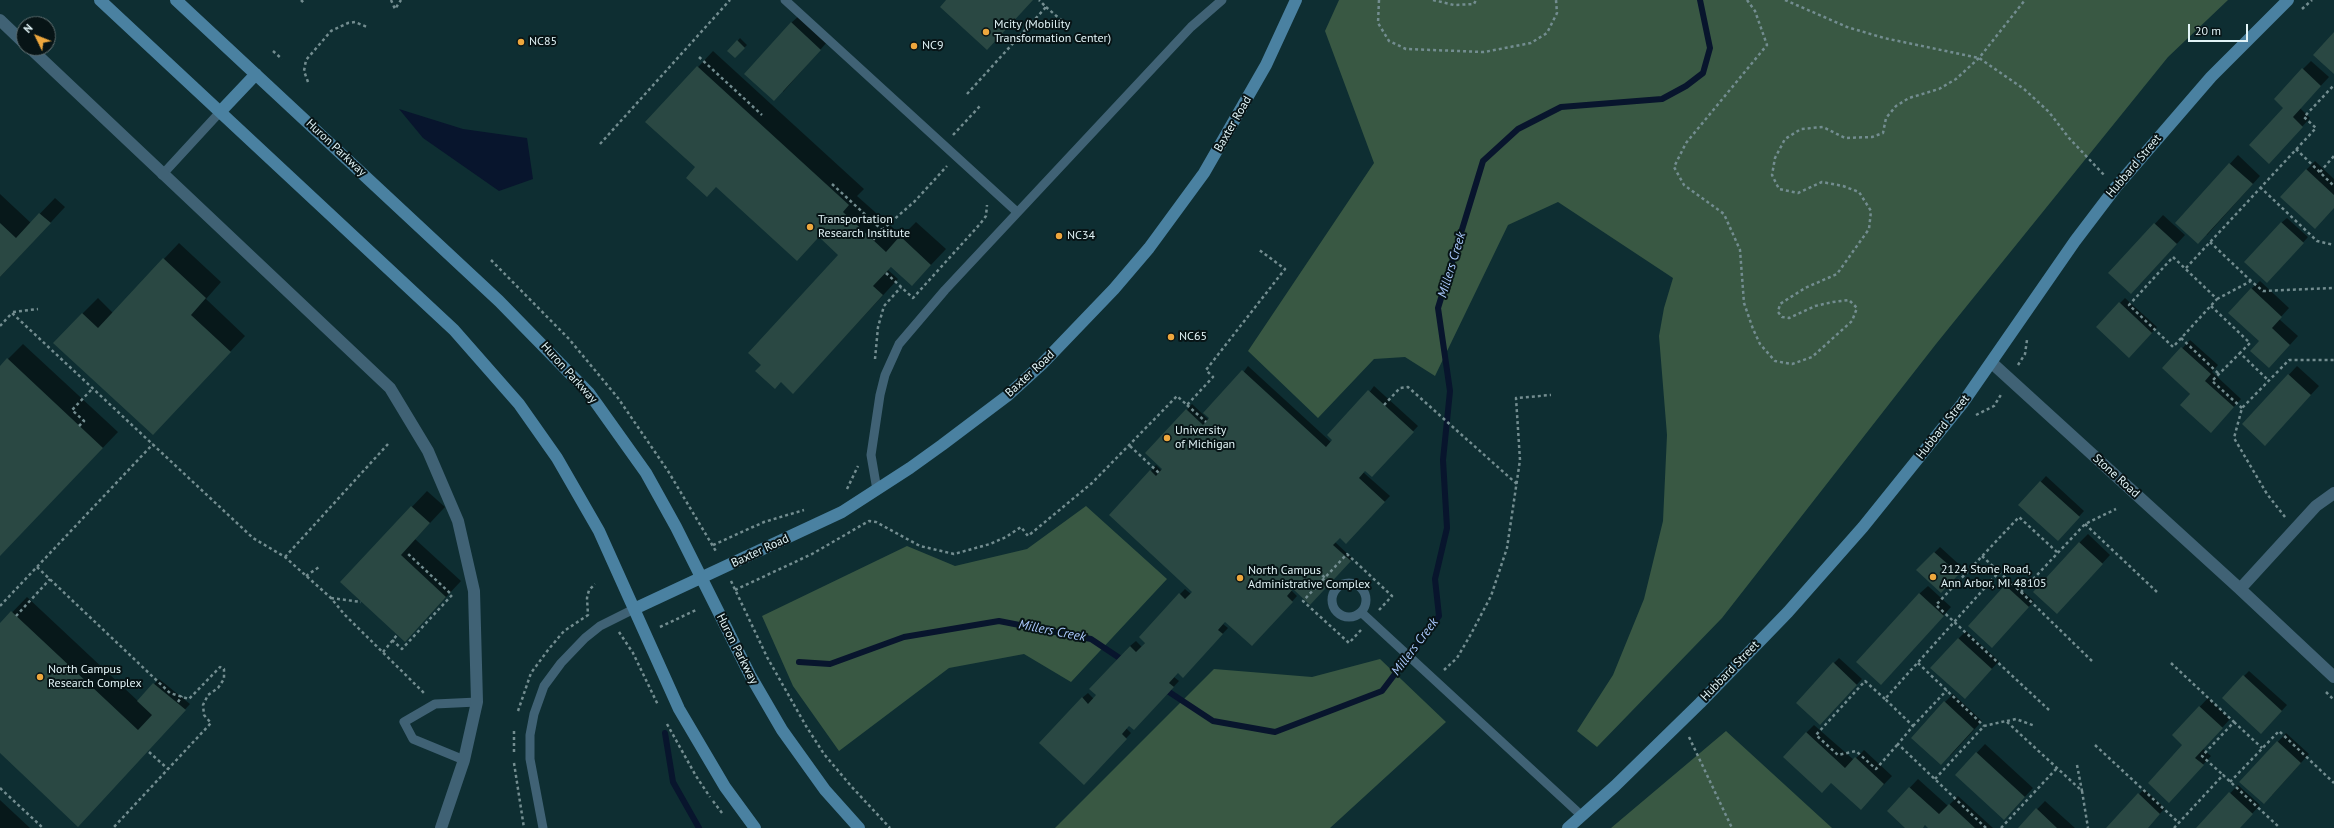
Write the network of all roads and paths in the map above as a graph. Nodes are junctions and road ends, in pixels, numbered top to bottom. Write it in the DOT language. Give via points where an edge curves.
graph roads {
  1 [pos="100,0"];
  2 [pos="176,0"];
  3 [pos="301,0"];
  4 [pos="391,0"];
  5 [pos="401,0"];
  6 [pos="730,0"];
  7 [pos="785,0"];
  8 [pos="1039,0"];
  9 [pos="1222,0"];
  10 [pos="1296,0"];
  11 [pos="1379,0"];
  12 [pos="1433,0"];
  13 [pos="1476,0"];
  14 [pos="1556,0"];
  15 [pos="1747,0"];
  16 [pos="1785,0"];
  17 [pos="2025,0"];
  18 [pos="2288,0"];
  19 [pos="2312,0"];
  20 [pos="305,4"];
  21 [pos="1046,7"];
  22 [pos="2297,14"];
  23 [pos="0,20"];
  24 [pos="1068,26"];
  25 [pos="367,27"];
  26 [pos="16,35"];
  27 [pos="272,51"];
  28 [pos="38,56"];
  29 [pos="699,57"];
  30 [pos="1979,58"];
  31 [pos="282,59"];
  32 [pos="256,74"];
  33 [pos="308,82"];
  34 [pos="2334,85"];
  35 [pos="967,94"];
  36 [pos="980,106"];
  37 [pos="220,112"];
  38 [pos="762,115"];
  39 [pos="600,144"];
  40 [pos="944,145"];
  41 [pos="2296,149"];
  42 [pos="2334,156"];
  43 [pos="948,164"];
  44 [pos="2320,172"];
  45 [pos="162,175"];
  46 [pos="832,184"];
  47 [pos="2334,186"];
  48 [pos="2116,187"];
  49 [pos="2260,188"];
  50 [pos="986,200"];
  51 [pos="1018,212"];
  52 [pos="882,230"];
  53 [pos="873,240"];
  54 [pos="2210,242"];
  55 [pos="2334,244"];
  56 [pos="1258,249"];
  57 [pos="491,260"];
  58 [pos="2186,268"];
  59 [pos="886,273"];
  60 [pos="2251,281"];
  61 [pos="2334,288"];
  62 [pos="2217,299"];
  63 [pos="2211,306"];
  64 [pos="38,309"];
  65 [pos="12,312"];
  66 [pos="0,326"];
  67 [pos="2030,336"];
  68 [pos="2181,338"];
  69 [pos="2240,353"];
  70 [pos="2024,354"];
  71 [pos="2334,360"];
  72 [pos="1992,363"];
  73 [pos="2219,374"];
  74 [pos="2269,380"];
  75 [pos="93,388"];
  76 [pos="1551,395"];
  77 [pos="1187,405"];
  78 [pos="1384,405"];
  79 [pos="2242,408"];
  80 [pos="1206,422"];
  81 [pos="79,426"];
  82 [pos="153,444"];
  83 [pos="388,444"];
  84 [pos="1130,446"];
  85 [pos="1159,473"];
  86 [pos="1518,486"];
  87 [pos="847,489"];
  88 [pos="877,490"];
  89 [pos="843,492"];
  90 [pos="2334,493"];
  91 [pos="812,508"];
  92 [pos="2116,509"];
  93 [pos="2286,517"];
  94 [pos="2085,524"];
  95 [pos="713,545"];
  96 [pos="716,550"];
  97 [pos="406,552"];
  98 [pos="2058,553"];
  99 [pos="1982,556"];
  100 [pos="285,557"];
  101 [pos="319,566"];
  102 [pos="37,567"];
  103 [pos="1314,567"];
  104 [pos="1999,572"];
  105 [pos="306,576"];
  106 [pos="702,578"];
  107 [pos="1325,578"];
  108 [pos="50,579"];
  109 [pos="732,583"];
  110 [pos="2240,589"];
  111 [pos="736,590"];
  112 [pos="2021,592"];
  113 [pos="2158,593"];
  114 [pos="331,598"];
  115 [pos="361,602"];
  116 [pos="0,606"];
  117 [pos="634,609"];
  118 [pos="696,610"];
  119 [pos="1362,613"];
  120 [pos="1383,614"];
  121 [pos="16,616"];
  122 [pos="1954,622"];
  123 [pos="660,627"];
  124 [pos="619,632"];
  125 [pos="1365,633"];
  126 [pos="397,635"];
  127 [pos="392,640"];
  128 [pos="382,652"];
  129 [pos="1918,662"];
  130 [pos="2093,662"];
  131 [pos="2171,663"];
  132 [pos="1444,670"];
  133 [pos="2334,677"];
  134 [pos="1947,690"];
  135 [pos="182,696"];
  136 [pos="1885,699"];
  137 [pos="178,702"];
  138 [pos="477,702"];
  139 [pos="435,704"];
  140 [pos="2049,710"];
  141 [pos="661,712"];
  142 [pos="664,718"];
  143 [pos="2006,721"];
  144 [pos="2234,722"];
  145 [pos="1913,726"];
  146 [pos="1984,726"];
  147 [pos="2035,726"];
  148 [pos="1688,736"];
  149 [pos="1898,744"];
  150 [pos="678,745"];
  151 [pos="2095,745"];
  152 [pos="2262,748"];
  153 [pos="149,752"];
  154 [pos="464,760"];
  155 [pos="2077,765"];
  156 [pos="2057,768"];
  157 [pos="168,769"];
  158 [pos="2223,775"];
  159 [pos="1935,779"];
  160 [pos="2230,782"];
  161 [pos="2334,783"];
  162 [pos="0,788"];
  163 [pos="2082,791"];
  164 [pos="1582,816"];
  165 [pos="2179,823"];
  166 [pos="43,828"];
  167 [pos="113,828"];
  168 [pos="441,828"];
  169 [pos="543,828"];
  170 [pos="755,828"];
  171 [pos="859,828"];
  172 [pos="890,828"];
  173 [pos="1568,828"];
  174 [pos="1732,828"];
  175 [pos="1986,828"];
  176 [pos="2001,828"];
  177 [pos="2088,828"];
  178 [pos="2174,828"];
  179 [pos="2280,828"];
  1 -- 37 [label="main road"];
  2 -- 32 [label="main road, Huron Parkway"];
  3 -- 20 [label="path"];
  4 -- 5 [label="path" via="395,9"];
  6 -- 39 [label="path"];
  7 -- 40 [label="lane"];
  8 -- 21 [label="path"];
  9 -- 51 [label="lane" via="1191,27"];
  10 -- 88 [label="main road, Baxter Road" via="1266,66 1204,173 1153,242 1114,289 1042,364 1007,396"];
  11 -- 14 [label="path" via="1378,23 1390,41 1406,49 1484,52 1531,43 1546,33 1557,13"];
  12 -- 13 [label="path" via="1454,5 1474,4"];
  15 -- 30 [label="path" via="1755,11 1767,45 1686,143 1674,166 1684,185 1724,214 1733,230 1740,250 1744,303 1760,344 1775,361 1792,364 1812,357 1852,321 1857,308 1849,300 1815,306 1789,318 1782,317 1778,312 1780,304 1785,299 1837,274 1869,229 1871,211 1859,192 1843,186 1822,182 1798,193 1779,189 1772,175 1775,158 1785,139 1801,128 1823,127 1845,138 1872,137 1883,133 1886,118 1896,106 1910,98 1939,89 1956,79"];
  16 -- 30 [label="path" via="1847,27 1877,36"];
  17 -- 30 [label="path"];
  18 -- 48 [label="main road, Hubbard Street" via="2211,77"];
  19 -- 22 [label="path"];
  21 -- 24 [label="path"];
  21 -- 35 [label="path"];
  23 -- 26 [label="street"];
  25 -- 33 [label="path" via="348,22 331,31 306,60 304,70"];
  27 -- 31 [label="path"];
  28 -- 45 [label="street"];
  29 -- 38 [label="path"];
  30 -- 48 [label="path" via="2024,89 2049,112 2069,138"];
  32 -- 37 [label="main road"];
  32 -- 106 [label="main road, Huron Parkway" via="499,301 589,393 646,473"];
  34 -- 41 [label="path" via="2304,117 2316,128"];
  36 -- 40 [label="path"];
  37 -- 45 [label="lane"];
  37 -- 117 [label="main road" via="454,330 519,404 583,500"];
  40 -- 51 [label="lane"];
  41 -- 44 [label="path"];
  41 -- 49 [label="path"];
  42 -- 44 [label="path"];
  43 -- 52 [label="path" via="915,201"];
  44 -- 47 [label="path"];
  45 -- 138 [label="street" via="390,388 421,438 458,521 474,591"];
  46 -- 52 [label="path"];
  48 -- 72 [label="main road, Hubbard Street" via="2071,247"];
  49 -- 54 [label="path"];
  49 -- 55 [label="path" via="2317,241"];
  50 -- 59 [label="path" via="986,216 913,298"];
  51 -- 88 [label="lane" via="907,332 891,357 880,395 871,455"];
  52 -- 53 [label="path"];
  54 -- 58 [label="path"];
  54 -- 60 [label="path"];
  56 -- 77 [label="path" via="1285,269 1206,370 1213,377"];
  57 -- 95 [label="path" via="569,339 618,398 659,456"];
  58 -- 62 [label="path"];
  58 -- 68 [label="path" via="2173,257 2129,305 2173,347"];
  60 -- 61 [label="path" via="2263,291"];
  60 -- 62 [label="path"];
  62 -- 63 [label="path"];
  63 -- 68 [label="path"];
  63 -- 69 [label="path" via="2250,342"];
  64 -- 65 [label="path"];
  65 -- 66 [label="path"];
  65 -- 75 [label="path"];
  67 -- 70 [label="path"];
  68 -- 73 [label="path"];
  69 -- 73 [label="path"];
  69 -- 74 [label="path"];
  71 -- 74 [label="path" via="2289,360"];
  72 -- 110 [label="street, Stone Road"];
  72 -- 164 [label="main road, Hubbard Street" via="1904,477 1825,570 1700,703"];
  73 -- 79 [label="path" via="2212,381"];
  74 -- 79 [label="path"];
  75 -- 81 [label="path" via="72,410 84,421"];
  75 -- 82 [label="path"];
  76 -- 86 [label="path" via="1516,398 1520,432"];
  77 -- 80 [label="path"];
  77 -- 84 [label="path" via="1178,396"];
  78 -- 86 [label="path" via="1400,388 1408,387"];
  79 -- 93 [label="path" via="2234,438 2267,494"];
  82 -- 100 [label="path" via="253,538"];
  82 -- 102 [label="path"];
  83 -- 100 [label="path"];
  84 -- 85 [label="path"];
  84 -- 111 [label="path" via="1092,483 1028,536 1021,527 990,544 954,554 920,546 876,522 869,522 812,554"];
  86 -- 132 [label="path" via="1508,548 1491,596 1462,650"];
  87 -- 89 [label="path"];
  88 -- 106 [label="main road, Baxter Road" via="817,524"];
  90 -- 110 [label="street" via="2316,506"];
  91 -- 95 [label="path" via="764,522"];
  92 -- 94 [label="path"];
  94 -- 98 [label="path"];
  94 -- 113 [label="path"];
  95 -- 96 [label="path"];
  97 -- 127 [label="path" via="452,595 402,649"];
  98 -- 99 [label="path" via="2019,517"];
  98 -- 112 [label="path"];
  99 -- 104 [label="path"];
  99 -- 122 [label="path" via="1936,604"];
  100 -- 105 [label="path"];
  101 -- 105 [label="path"];
  102 -- 108 [label="path"];
  102 -- 116 [label="path"];
  103 -- 107 [label="path"];
  104 -- 112 [label="path"];
  104 -- 122 [label="path"];
  105 -- 114 [label="path"];
  106 -- 117 [label="main road, Baxter Road"];
  106 -- 171 [label="main road, Huron Parkway" via="750,675 782,730 825,790"];
  107 -- 120 [label="path" via="1347,554 1392,596 1379,610"];
  107 -- 125 [label="path" via="1303,601 1349,643 1361,630"];
  108 -- 121 [label="path"];
  108 -- 135 [label="path" via="170,693"];
  109 -- 111 [label="path"];
  110 -- 133 [label="street, Stone Road"];
  111 -- 172 [label="path" via="767,657 824,754"];
  112 -- 130 [label="path"];
  114 -- 115 [label="path"];
  114 -- 128 [label="path"];
  117 -- 169 [label="lane" via="600,626 584,638 544,686 530,735 530,759"];
  117 -- 170 [label="main road" via="679,710 725,788"];
  118 -- 123 [label="path"];
  119 -- 164 [label="lane"];
  122 -- 129 [label="path"];
  122 -- 140 [label="path"];
  124 -- 141 [label="path"];
  126 -- 127 [label="path"];
  127 -- 128 [label="path"];
  128 -- 139 [label="path"];
  129 -- 134 [label="path"];
  129 -- 136 [label="path"];
  131 -- 144 [label="path"];
  134 -- 145 [label="path"];
  134 -- 146 [label="path"];
  135 -- 137 [label="path"];
  135 -- 157 [label="path" via="189,699 220,666 224,669 224,679 218,688 208,695 203,705 204,715 211,723"];
  136 -- 145 [label="path"];
  136 -- 149 [label="path" via="1865,681 1816,735 1838,755 1856,751 1876,769"];
  138 -- 139 [label="lane"];
  138 -- 154 [label="street"];
  139 -- 154 [label="lane" via="404,722 413,739"];
  142 -- 150 [label="path"];
  143 -- 146 [label="path"];
  143 -- 147 [label="path" via="2016,719"];
  143 -- 156 [label="path"];
  144 -- 152 [label="path"];
  144 -- 158 [label="path" via="2202,756"];
  145 -- 149 [label="path"];
  146 -- 159 [label="path"];
  148 -- 174 [label="path"];
  149 -- 159 [label="path"];
  151 -- 165 [label="path"];
  152 -- 160 [label="path"];
  152 -- 161 [label="path" via="2278,731"];
  153 -- 157 [label="path"];
  154 -- 168 [label="street"];
  155 -- 163 [label="path"];
  156 -- 163 [label="path"];
  156 -- 176 [label="path"];
  157 -- 167 [label="path"];
  158 -- 160 [label="path"];
  158 -- 165 [label="path"];
  159 -- 175 [label="path"];
  160 -- 179 [label="path"];
  162 -- 166 [label="path"];
  163 -- 177 [label="path"];
  164 -- 173 [label="main road, Hubbard Street"];
  165 -- 178 [label="path"];
}
